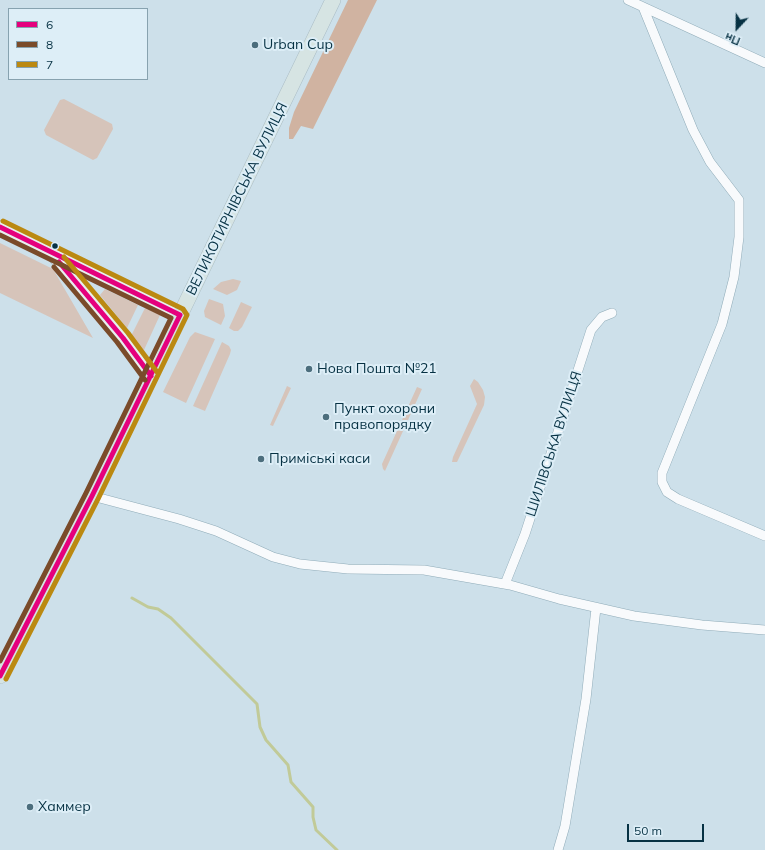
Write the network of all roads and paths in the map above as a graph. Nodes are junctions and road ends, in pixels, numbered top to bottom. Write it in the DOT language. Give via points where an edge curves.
graph roads {
  1 [pos="333,0"];
  2 [pos="628,0"];
  3 [pos="643,7"];
  4 [pos="765,63"];
  5 [pos="0,227"];
  6 [pos="50,251"];
  7 [pos="612,313"];
  8 [pos="180,314"];
  9 [pos="151,376"];
  10 [pos="92,496"];
  11 [pos="765,536"];
  12 [pos="505,584"];
  13 [pos="596,608"];
  14 [pos="765,630"];
  15 [pos="0,676"];
  16 [pos="558,850"];
  1 -- 8 [label="main road, ВЕЛИКОТИРНІВСЬКА ВУЛИЦЯ"];
  2 -- 3 [label="street"];
  3 -- 4 [label="street"];
  3 -- 11 [label="street" via="693,130 710,162 739,200 739,237 734,277 722,324 662,472 662,482 667,492 678,499"];
  5 -- 6 [label="main road"];
  6 -- 8 [label="main road"];
  6 -- 9 [label="main road" via="123,338"];
  7 -- 12 [label="street, ШИЛІВСЬКА ВУЛИЦЯ" via="602,316 591,330 525,534"];
  8 -- 9 [label="main road, ВЕЛИКОТИРНІВСЬКА ВУЛИЦЯ"];
  9 -- 10 [label="main road, ВЕЛИКОТИРНІВСЬКА ВУЛИЦЯ"];
  10 -- 12 [label="street" via="216,531 273,557 300,564 348,569 424,570"];
  10 -- 15 [label="main road, ВЕЛИКОТИРНІВСЬКА ВУЛИЦЯ"];
  12 -- 13 [label="street"];
  13 -- 14 [label="street" via="649,618"];
  13 -- 16 [label="street" via="586,699 565,826"];
}
